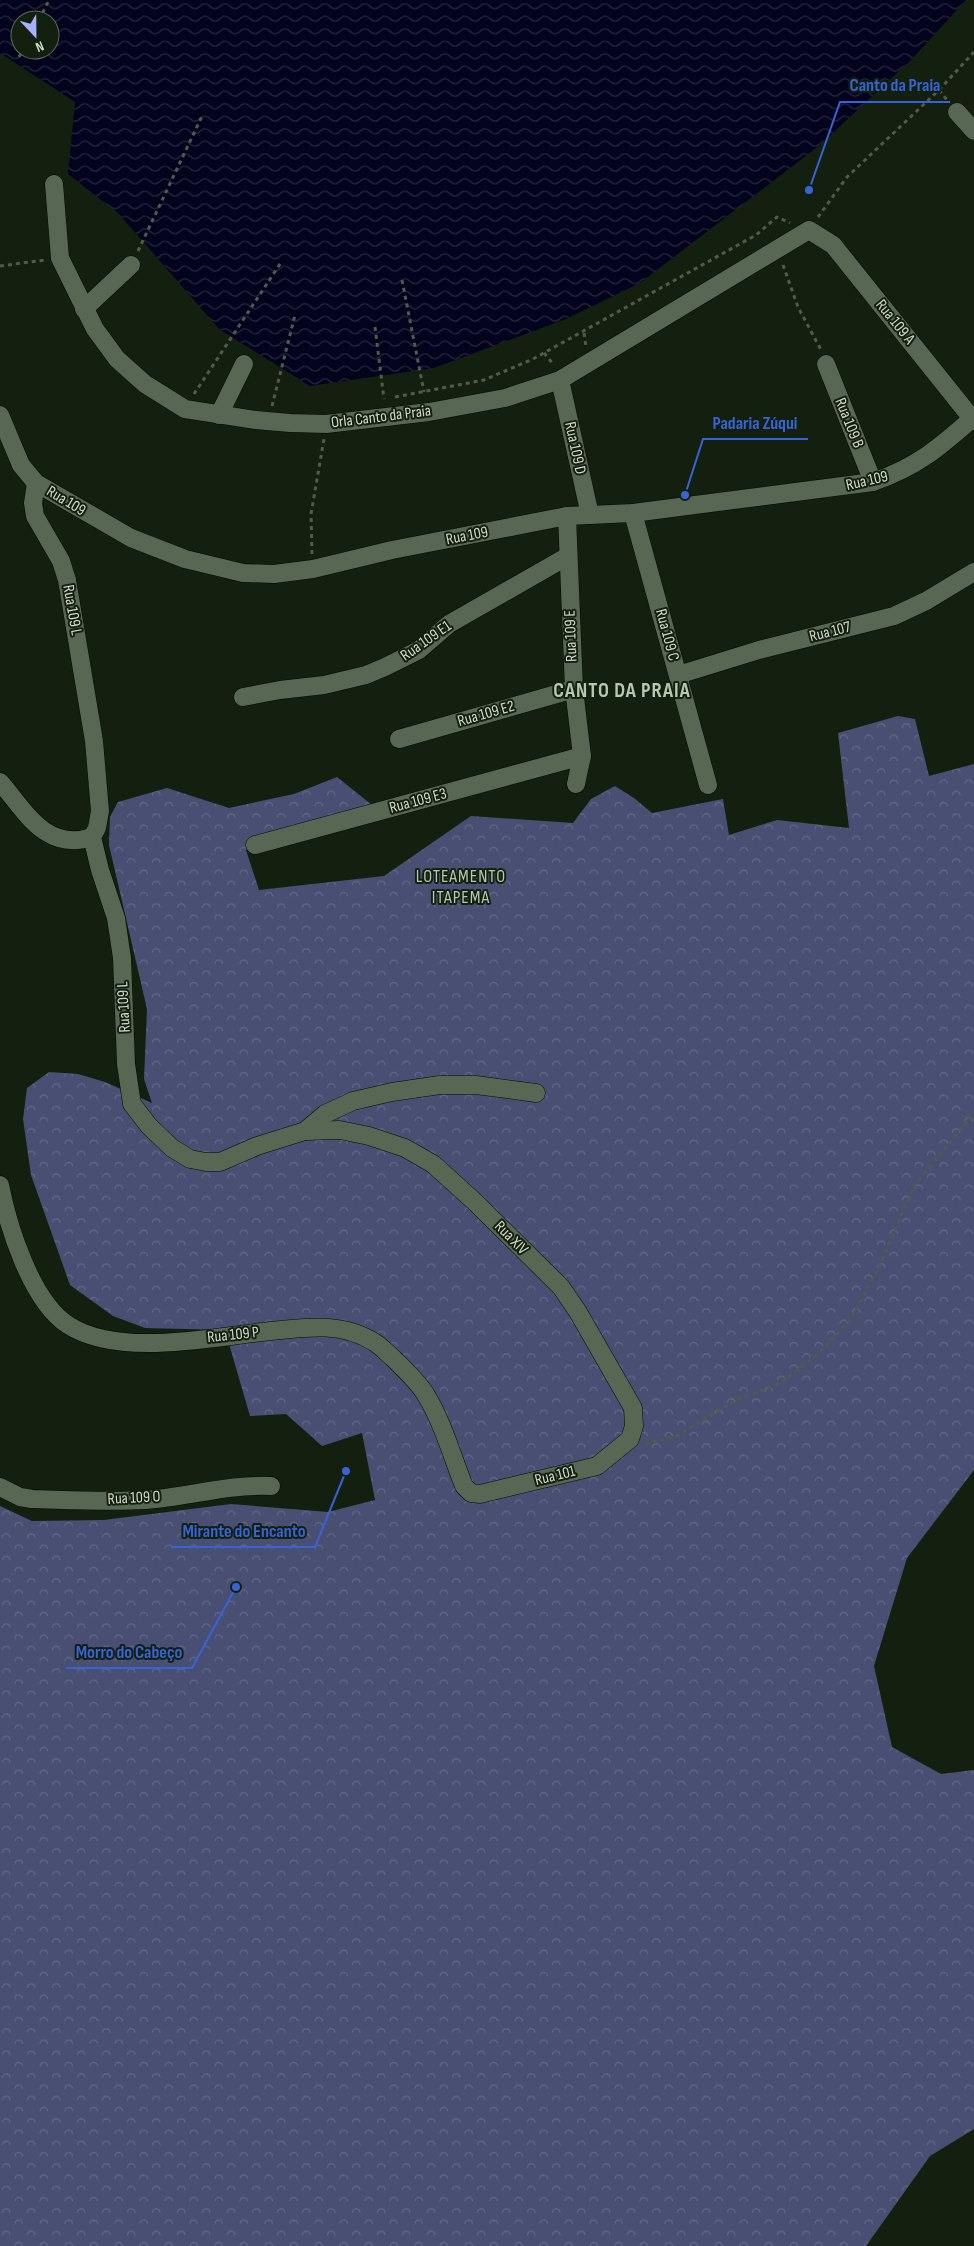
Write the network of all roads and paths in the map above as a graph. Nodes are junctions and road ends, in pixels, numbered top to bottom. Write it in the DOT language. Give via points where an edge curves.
graph roads {
  1 [pos="48,2"];
  2 [pos="44,10"];
  3 [pos="974,52"];
  4 [pos="957,112"];
  5 [pos="203,114"];
  6 [pos="974,131"];
  7 [pos="54,184"];
  8 [pos="809,230"];
  9 [pos="778,250"];
  10 [pos="60,258"];
  11 [pos="282,261"];
  12 [pos="131,265"];
  13 [pos="0,266"];
  14 [pos="402,280"];
  15 [pos="84,309"];
  16 [pos="295,315"];
  17 [pos="375,327"];
  18 [pos="244,364"];
  19 [pos="826,364"];
  20 [pos="560,380"];
  21 [pos="424,392"];
  22 [pos="384,399"];
  23 [pos="376,401"];
  24 [pos="185,408"];
  25 [pos="266,409"];
  26 [pos="271,409"];
  27 [pos="278,410"];
  28 [pos="0,415"];
  29 [pos="219,415"];
  30 [pos="973,419"];
  31 [pos="326,424"];
  32 [pos="874,482"];
  33 [pos="36,483"];
  34 [pos="633,513"];
  35 [pos="590,515"];
  36 [pos="567,516"];
  37 [pos="568,556"];
  38 [pos="313,569"];
  39 [pos="974,572"];
  40 [pos="678,675"];
  41 [pos="574,689"];
  42 [pos="243,697"];
  43 [pos="399,739"];
  44 [pos="582,756"];
  45 [pos="0,782"];
  46 [pos="576,784"];
  47 [pos="708,785"];
  48 [pos="92,837"];
  49 [pos="255,845"];
  50 [pos="536,1093"];
  51 [pos="974,1113"];
  52 [pos="305,1131"];
  53 [pos="0,1185"];
  54 [pos="630,1439"];
  55 [pos="271,1486"];
  56 [pos="0,1487"];
  57 [pos="471,1493"];
  1 -- 2 [label="path"];
  3 -- 8 [label="path" via="939,90 847,177"];
  4 -- 6 [label="street"];
  5 -- 12 [label="path"];
  7 -- 10 [label="street, Orla Canto da Praia"];
  8 -- 9 [label="street, Orla Canto da Praia"];
  8 -- 21 [label="path" via="777,217 756,235 533,359 484,380"];
  8 -- 30 [label="street, Rua 109 A" via="833,244"];
  9 -- 19 [label="path" via="798,307"];
  9 -- 20 [label="street, Orla Canto da Praia"];
  10 -- 13 [label="path"];
  10 -- 15 [label="street, Orla Canto da Praia"];
  11 -- 24 [label="path"];
  12 -- 15 [label="street"];
  14 -- 21 [label="path"];
  15 -- 24 [label="street, Orla Canto da Praia" via="117,359 145,384"];
  16 -- 26 [label="path"];
  17 -- 22 [label="path"];
  18 -- 29 [label="street"];
  19 -- 32 [label="street, Rua 109 B"];
  20 -- 31 [label="street, Orla Canto da Praia" via="505,398 420,413"];
  20 -- 35 [label="street, Rua 109 D"];
  21 -- 22 [label="path"];
  22 -- 23 [label="path"];
  24 -- 29 [label="street, Orla Canto da Praia"];
  25 -- 26 [label="path"];
  26 -- 27 [label="path"];
  28 -- 33 [label="street, Rua 109" via="20,465"];
  29 -- 31 [label="street, Orla Canto da Praia"];
  30 -- 32 [label="street, Rua 109" via="923,460"];
  31 -- 38 [label="path" via="311,514"];
  32 -- 34 [label="street, Rua 109"];
  33 -- 38 [label="street, Rua 109" via="110,527 185,559 243,573 274,574"];
  33 -- 48 [label="street, Rua 109 L" via="35,516 61,561 67,580 94,741 100,811"];
  34 -- 35 [label="street, Rua 109"];
  34 -- 40 [label="street, Rua 109 C"];
  35 -- 36 [label="street, Rua 109"];
  36 -- 37 [label="street, Rua 109 E"];
  36 -- 38 [label="street, Rua 109"];
  37 -- 41 [label="street, Rua 109 E"];
  37 -- 42 [label="street, Rua 109 E1" via="449,624 419,650 385,667 324,685"];
  39 -- 40 [label="street, Rua 107" via="894,616 759,650"];
  40 -- 47 [label="street, Rua 109 C"];
  41 -- 43 [label="street, Rua 109 E2"];
  41 -- 44 [label="street, Rua 109 E"];
  44 -- 46 [label="street, Rua 109 E"];
  44 -- 49 [label="street, Rua 109 E3"];
  45 -- 48 [label="street" via="39,828 58,839 78,842"];
  48 -- 52 [label="street, Rua 109 L" via="116,918 122,958 126,1064 132,1104 172,1148 190,1159 206,1162 220,1162"];
  50 -- 52 [label="street, Rua 109 L" via="476,1085 440,1085 392,1092 353,1101 325,1114"];
  51 -- 54 [label="path" via="914,1186 880,1265 851,1319 818,1354 780,1384 738,1399 675,1437 647,1444"];
  52 -- 54 [label="street, Rua XIV" via="340,1130 406,1148 433,1164 475,1202 561,1287 578,1312 633,1408 634,1426"];
  53 -- 57 [label="street, Rua 109 P" via="4,1208 28,1273 51,1310 66,1324 101,1339 142,1343 300,1328 334,1327 357,1333 376,1342 426,1395 464,1486"];
  54 -- 57 [label="street, Rua 101" via="597,1466 480,1494"];
  55 -- 56 [label="street, Rua 109 O" via="247,1485 147,1500 109,1501 20,1498"];
}
